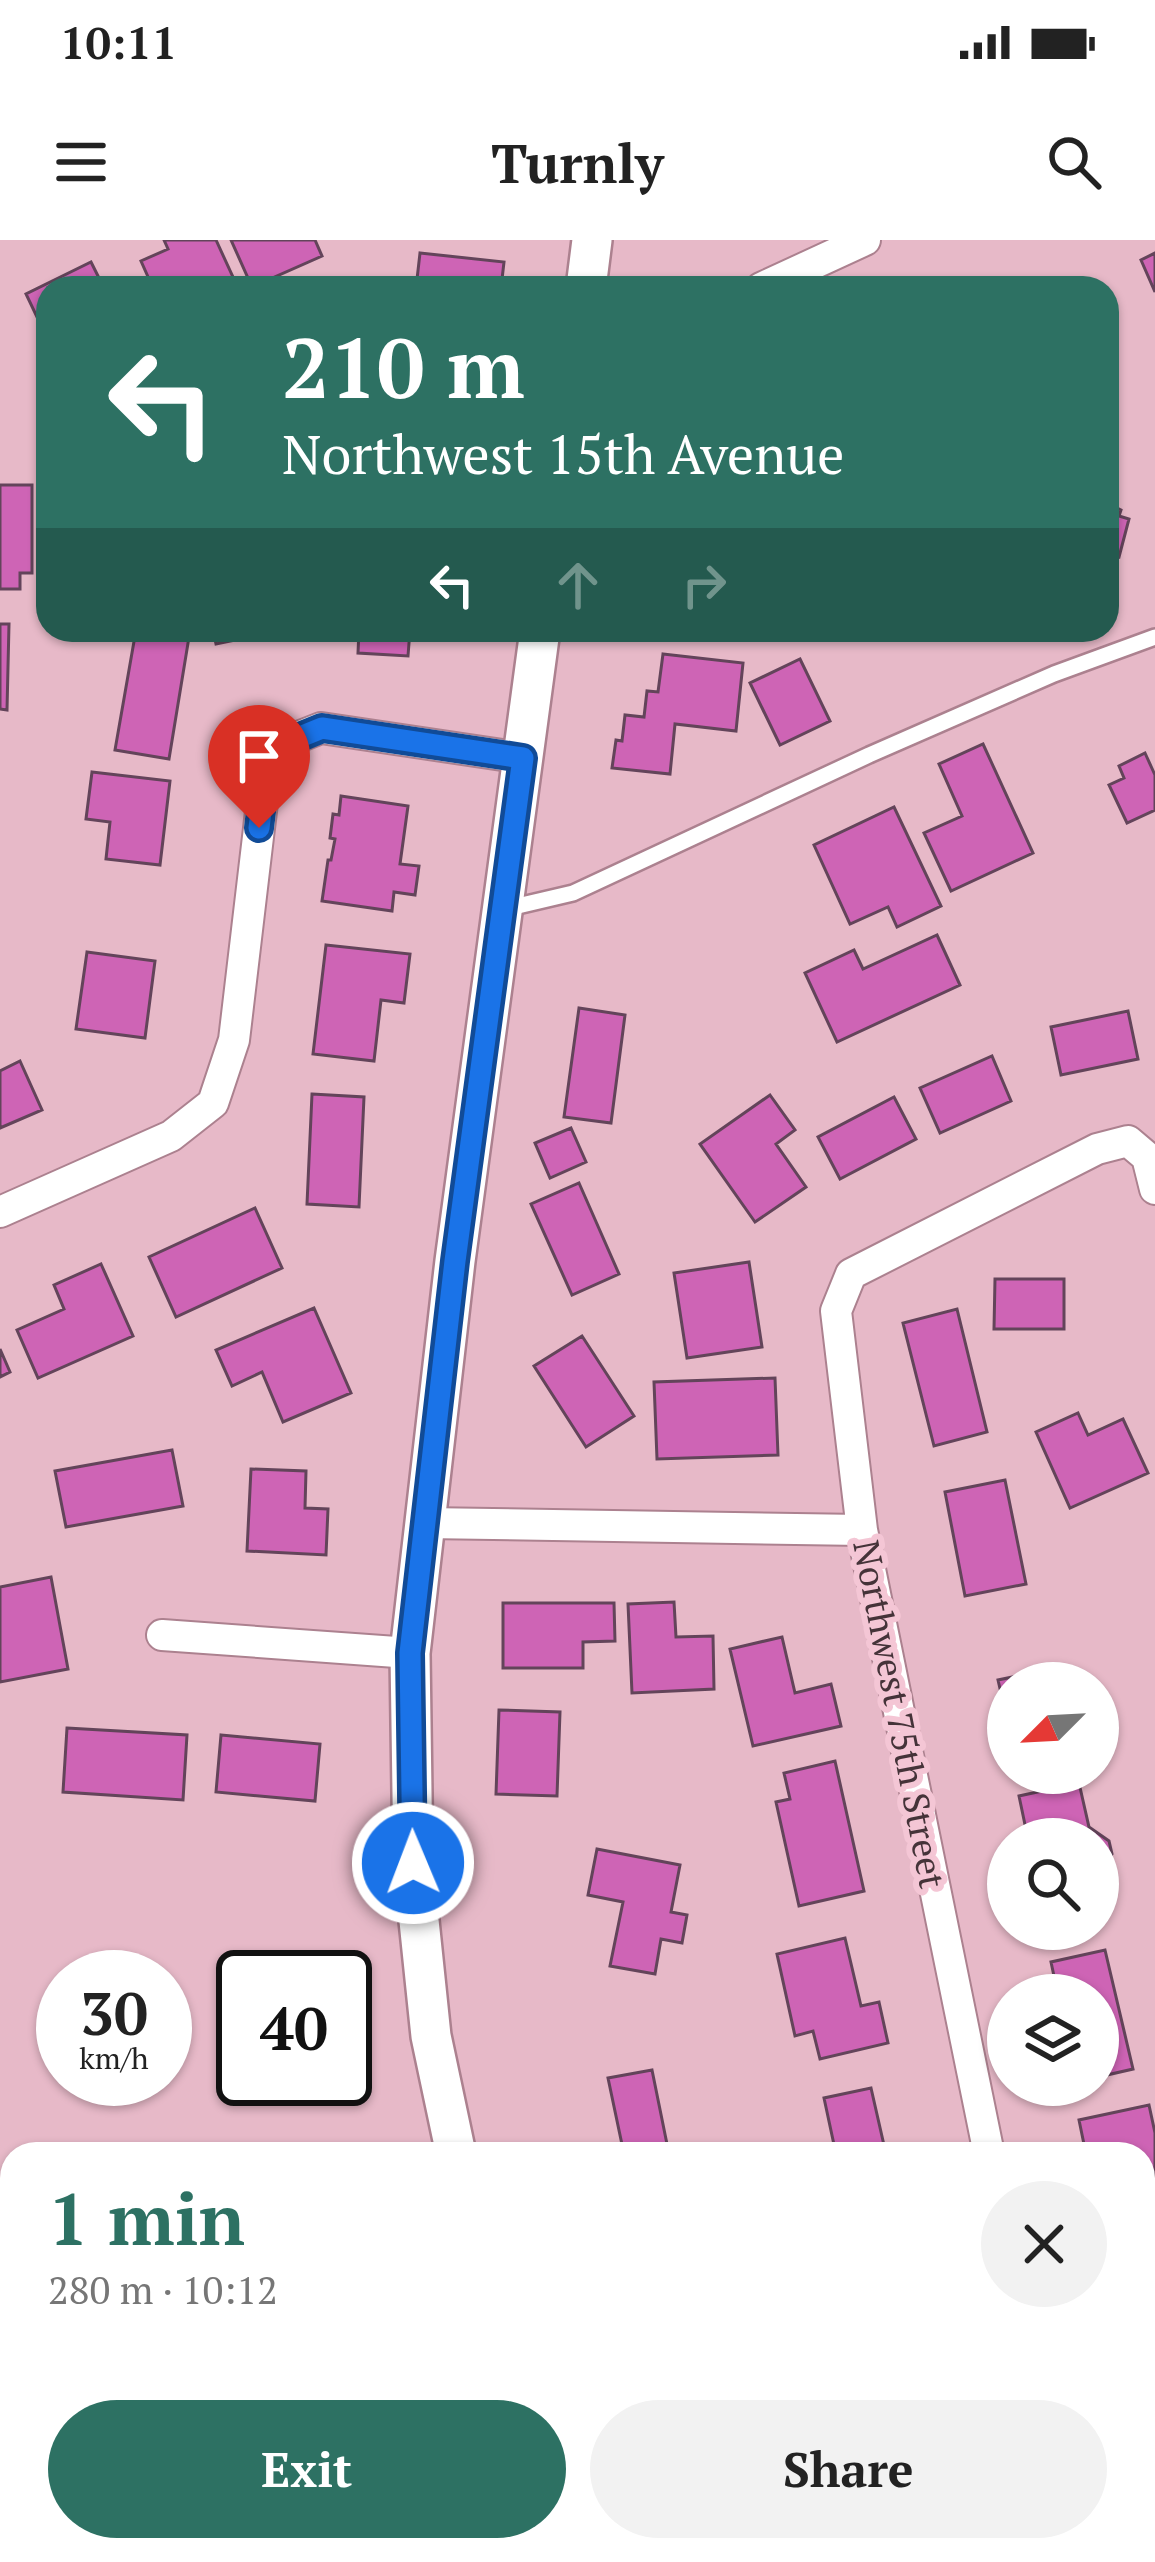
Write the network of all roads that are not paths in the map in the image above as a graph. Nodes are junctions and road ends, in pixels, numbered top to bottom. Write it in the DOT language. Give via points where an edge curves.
graph roads {
  1 [pos="592,240"];
  2 [pos="865,240"];
  3 [pos="588,276"];
  4 [pos="787,276"];
  5 [pos="1155,637"];
  6 [pos="538,642"];
  7 [pos="523,758"];
  8 [pos="502,910"];
  9 [pos="1155,1189"];
  10 [pos="0,1213"];
  11 [pos="425,1523"];
  12 [pos="862,1530"];
  13 [pos="162,1635"];
  14 [pos="410,1653"];
  15 [pos="453,2142"];
  16 [pos="987,2142"];
  1 -- 3 [label="street"];
  2 -- 4 [label="street"];
  5 -- 8 [label="lane" via="890,746 573,893"];
  6 -- 7 [label="street"];
  7 -- 8 [label="street"];
  7 -- 10 [label="street" via="322,728 278,746 264,786 234,1040 212,1103 171,1136"];
  8 -- 11 [label="street"];
  9 -- 12 [label="street, Northwest 75th Street" via="1147,1157 1129,1141 1097,1149 851,1274 836,1311"];
  11 -- 12 [label="street"];
  11 -- 14 [label="street"];
  12 -- 16 [label="street, Northwest 75th Street"];
  13 -- 14 [label="street"];
  14 -- 15 [label="street" via="413,1863 431,2036"];
}
